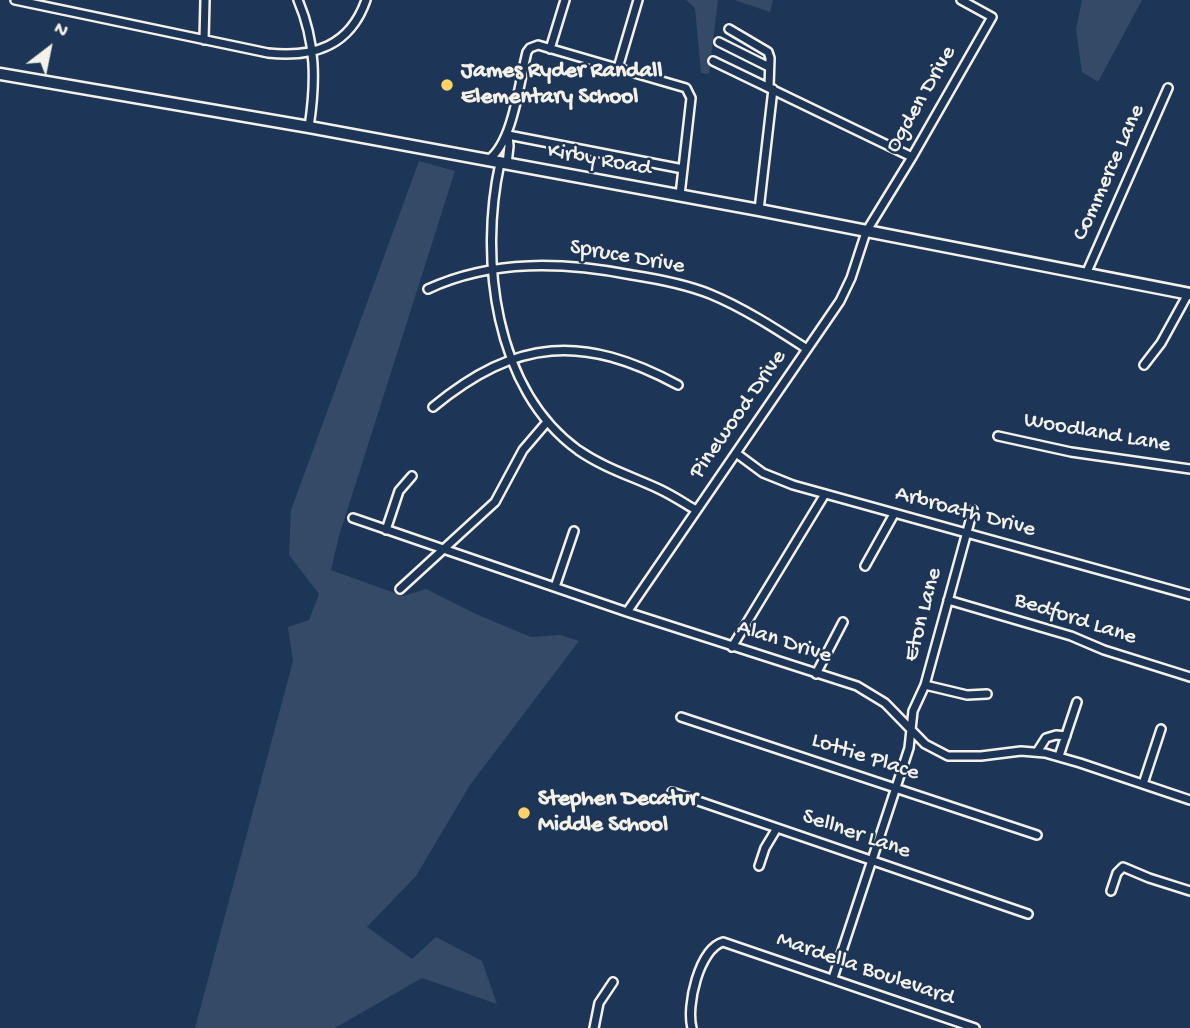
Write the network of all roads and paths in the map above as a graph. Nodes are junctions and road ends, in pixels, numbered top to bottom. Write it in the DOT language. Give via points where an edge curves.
graph roads {
  1 [pos="15,0"];
  2 [pos="205,0"];
  3 [pos="298,0"];
  4 [pos="366,0"];
  5 [pos="565,0"];
  6 [pos="638,0"];
  7 [pos="961,0"];
  8 [pos="729,29"];
  9 [pos="204,40"];
  10 [pos="719,42"];
  11 [pos="550,49"];
  12 [pos="313,50"];
  13 [pos="713,61"];
  14 [pos="769,67"];
  15 [pos="618,68"];
  16 [pos="0,74"];
  17 [pos="771,88"];
  18 [pos="1168,88"];
  19 [pos="309,127"];
  20 [pos="508,135"];
  21 [pos="912,157"];
  22 [pos="487,160"];
  23 [pos="503,164"];
  24 [pos="683,169"];
  25 [pos="680,195"];
  26 [pos="759,210"];
  27 [pos="866,232"];
  28 [pos="494,268"];
  29 [pos="1086,274"];
  30 [pos="428,289"];
  31 [pos="1189,294"];
  32 [pos="807,349"];
  33 [pos="511,360"];
  34 [pos="1144,365"];
  35 [pos="678,385"];
  36 [pos="433,407"];
  37 [pos="547,422"];
  38 [pos="998,436"];
  39 [pos="736,453"];
  40 [pos="1190,469"];
  41 [pos="412,476"];
  42 [pos="825,494"];
  43 [pos="696,510"];
  44 [pos="973,510"];
  45 [pos="894,513"];
  46 [pos="352,518"];
  47 [pos="386,530"];
  48 [pos="574,531"];
  49 [pos="966,534"];
  50 [pos="442,549"];
  51 [pos="865,566"];
  52 [pos="555,587"];
  53 [pos="400,589"];
  54 [pos="1190,595"];
  55 [pos="948,600"];
  56 [pos="627,612"];
  57 [pos="843,622"];
  58 [pos="732,647"];
  59 [pos="816,674"];
  60 [pos="1190,677"];
  61 [pos="925,685"];
  62 [pos="987,694"];
  63 [pos="1077,702"];
  64 [pos="681,717"];
  65 [pos="1161,729"];
  66 [pos="912,730"];
  67 [pos="1066,736"];
  68 [pos="1037,752"];
  69 [pos="1059,756"];
  70 [pos="1143,784"];
  71 [pos="895,788"];
  72 [pos="672,792"];
  73 [pos="1190,800"];
  74 [pos="777,828"];
  75 [pos="1037,835"];
  76 [pos="871,860"];
  77 [pos="760,866"];
  78 [pos="1111,891"];
  79 [pos="1190,891"];
  80 [pos="1028,914"];
  81 [pos="833,978"];
  82 [pos="613,982"];
  83 [pos="594,1028"];
  84 [pos="692,1028"];
  85 [pos="975,1028"];
  1 -- 9 [label="street"];
  2 -- 9 [label="street"];
  3 -- 12 [label="street"];
  4 -- 12 [label="street" via="342,38"];
  5 -- 11 [label="street"];
  6 -- 15 [label="street"];
  7 -- 21 [label="street, Ogden Drive" via="992,17"];
  8 -- 14 [label="street" via="768,52"];
  9 -- 12 [label="street" via="279,54"];
  10 -- 14 [label="street"];
  11 -- 15 [label="street"];
  11 -- 20 [label="street" via="538,45 527,52"];
  12 -- 19 [label="street"];
  13 -- 17 [label="street"];
  14 -- 17 [label="street"];
  15 -- 24 [label="street" via="689,91"];
  16 -- 19 [label="main road, Kirby Road"];
  17 -- 21 [label="street"];
  17 -- 26 [label="street"];
  18 -- 29 [label="street, Commerce Lane"];
  19 -- 22 [label="main road, Kirby Road"];
  20 -- 22 [label="street"];
  20 -- 23 [label="street"];
  20 -- 24 [label="street"];
  21 -- 27 [label="street, Ogden Drive"];
  22 -- 23 [label="main road, Kirby Road"];
  23 -- 25 [label="main road, Kirby Road"];
  23 -- 28 [label="street" via="491,218"];
  24 -- 25 [label="street"];
  25 -- 26 [label="main road, Kirby Road"];
  26 -- 27 [label="main road, Kirby Road"];
  27 -- 29 [label="main road, Kirby Road"];
  27 -- 32 [label="street, Pinewood Drive" via="845,291"];
  28 -- 30 [label="street, Spruce Drive"];
  28 -- 32 [label="street, Spruce Drive" via="569,265 676,283 734,305"];
  28 -- 33 [label="street"];
  29 -- 31 [label="main road, Kirby Road"];
  31 -- 34 [label="street"];
  32 -- 39 [label="street, Pinewood Drive"];
  33 -- 35 [label="street" via="547,350 580,351 622,360"];
  33 -- 36 [label="street" via="469,380"];
  33 -- 37 [label="street"];
  37 -- 43 [label="street" via="601,464"];
  37 -- 50 [label="street" via="523,450 495,502"];
  38 -- 40 [label="street, Woodland Lane" via="1082,454"];
  39 -- 42 [label="street, Arbroath Drive" via="770,477"];
  39 -- 43 [label="street, Pinewood Drive"];
  41 -- 47 [label="street" via="400,491"];
  42 -- 45 [label="street, Arbroath Drive"];
  42 -- 58 [label="street"];
  43 -- 56 [label="street, Pinewood Drive"];
  44 -- 49 [label="street, Eton Lane"];
  45 -- 49 [label="street, Arbroath Drive"];
  45 -- 51 [label="street"];
  46 -- 47 [label="street, Alan Drive"];
  47 -- 50 [label="street, Alan Drive"];
  48 -- 52 [label="street"];
  49 -- 54 [label="street, Arbroath Drive"];
  49 -- 55 [label="street, Eton Lane"];
  50 -- 52 [label="street, Alan Drive"];
  50 -- 53 [label="street"];
  52 -- 56 [label="street, Alan Drive"];
  55 -- 60 [label="street, Bedford Lane"];
  55 -- 61 [label="street, Eton Lane"];
  56 -- 58 [label="street, Alan Drive"];
  57 -- 59 [label="street"];
  58 -- 59 [label="street, Alan Drive"];
  59 -- 66 [label="street, Alan Drive" via="864,689"];
  61 -- 62 [label="street" via="967,695"];
  61 -- 66 [label="street, Eton Lane" via="913,711"];
  63 -- 67 [label="street"];
  64 -- 71 [label="street, Lottie Place"];
  65 -- 70 [label="street"];
  66 -- 68 [label="street, Alan Drive" via="925,744 948,756"];
  66 -- 71 [label="street, Eton Lane"];
  67 -- 68 [label="street" via="1046,738"];
  67 -- 69 [label="street"];
  68 -- 69 [label="street, Alan Drive"];
  69 -- 70 [label="street, Alan Drive"];
  70 -- 73 [label="street, Alan Drive"];
  71 -- 75 [label="street, Lottie Place"];
  71 -- 76 [label="street, Eton Lane"];
  72 -- 74 [label="street, Sellner Lane"];
  74 -- 76 [label="street, Sellner Lane"];
  74 -- 77 [label="street"];
  76 -- 80 [label="street, Sellner Lane"];
  76 -- 81 [label="street, Eton Lane"];
  78 -- 79 [label="street" via="1124,867"];
  81 -- 84 [label="street, Mardella Boulevard" via="723,942 711,949 692,995"];
  81 -- 85 [label="street, Mardella Boulevard"];
  82 -- 83 [label="street" via="599,1003"];
}
